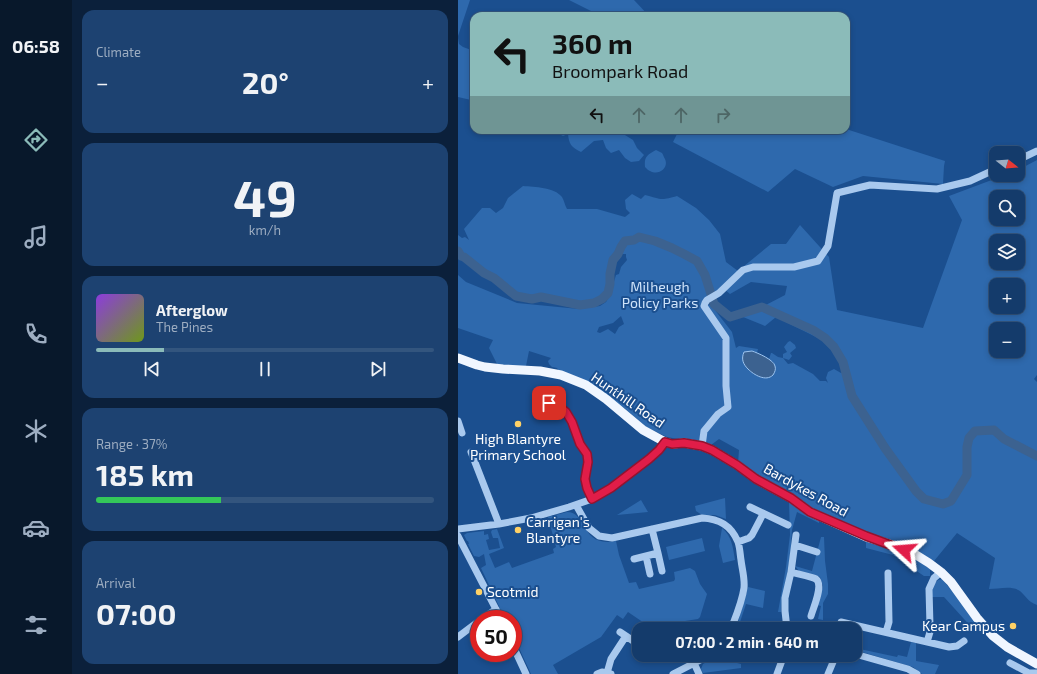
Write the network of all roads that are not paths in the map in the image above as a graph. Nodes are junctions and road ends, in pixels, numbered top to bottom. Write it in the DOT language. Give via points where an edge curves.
graph roads {
  1 [pos="1037,152"];
  2 [pos="1025,157"];
  3 [pos="989,172"];
  4 [pos="458,358"];
  5 [pos="564,400"];
  6 [pos="549,403"];
  7 [pos="560,407"];
  8 [pos="458,421"];
  9 [pos="462,433"];
  10 [pos="665,442"];
  11 [pos="702,446"];
  12 [pos="471,452"];
  13 [pos="592,499"];
  14 [pos="576,505"];
  15 [pos="750,507"];
  16 [pos="763,514"];
  17 [pos="498,524"];
  18 [pos="788,525"];
  19 [pos="458,529"];
  20 [pos="652,529"];
  21 [pos="796,535"];
  22 [pos="458,536"];
  23 [pos="738,542"];
  24 [pos="795,545"];
  25 [pos="817,552"];
  26 [pos="658,553"];
  27 [pos="646,556"];
  28 [pos="634,559"];
  29 [pos="662,571"];
  30 [pos="790,572"];
  31 [pos="941,572"];
  32 [pos="888,573"];
  33 [pos="650,574"];
  34 [pos="496,608"];
  35 [pos="493,610"];
  36 [pos="811,616"];
  37 [pos="733,622"];
  38 [pos="786,622"];
  39 [pos="841,622"];
  40 [pos="854,622"];
  41 [pos="862,624"];
  42 [pos="470,628"];
  43 [pos="886,632"];
  44 [pos="458,637"];
  45 [pos="632,641"];
  46 [pos="964,641"];
  47 [pos="927,642"];
  48 [pos="862,656"];
  49 [pos="520,662"];
  50 [pos="781,662"];
  51 [pos="833,662"];
  52 [pos="694,663"];
  53 [pos="1010,663"];
  54 [pos="1037,664"];
  55 [pos="1031,673"];
  56 [pos="526,674"];
  57 [pos="597,674"];
  58 [pos="609,674"];
  59 [pos="673,674"];
  60 [pos="699,674"];
  61 [pos="777,674"];
  62 [pos="828,674"];
  63 [pos="917,674"];
  1 -- 2 [label="street"];
  3 -- 11 [label="street" via="970,181 937,189 870,185 837,193 828,246 818,261 794,267 753,266 743,270 719,293 707,300 704,306 726,338 728,407 718,414 704,431"];
  4 -- 10 [label="main road, Hunthill Road" via="477,366 561,375 586,385 643,430"];
  5 -- 7 [label="street"];
  6 -- 7 [label="street"];
  7 -- 13 [label="street" via="569,417 587,454 585,479"];
  8 -- 9 [label="street"];
  10 -- 11 [label="main road, Bardykes Road"];
  10 -- 13 [label="street" via="649,459 607,491"];
  11 -- 31 [label="main road, Bardykes Road" via="721,455 810,512 913,553"];
  12 -- 17 [label="street"];
  13 -- 14 [label="street"];
  14 -- 17 [label="street"];
  14 -- 20 [label="street" via="589,528 598,536 612,538"];
  15 -- 16 [label="street"];
  16 -- 18 [label="street"];
  16 -- 23 [label="street" via="752,535"];
  17 -- 19 [label="street"];
  20 -- 23 [label="street" via="702,518 712,519 728,527"];
  20 -- 26 [label="street"];
  21 -- 24 [label="street"];
  22 -- 34 [label="street"];
  23 -- 37 [label="street" via="744,586"];
  24 -- 25 [label="street"];
  24 -- 30 [label="street"];
  26 -- 27 [label="street"];
  26 -- 29 [label="street"];
  27 -- 28 [label="street"];
  27 -- 33 [label="street"];
  30 -- 36 [label="street" via="814,578 818,582 819,588"];
  30 -- 38 [label="street" via="785,605"];
  31 -- 47 [label="street" via="934,578 929,589 930,632"];
  31 -- 54 [label="main road, Bardykes Road" via="988,632 1007,647"];
  32 -- 43 [label="street" via="891,583"];
  34 -- 35 [label="street"];
  39 -- 40 [label="street"];
  41 -- 43 [label="street"];
  42 -- 44 [label="street"];
  43 -- 47 [label="street"];
  45 -- 58 [label="street" via="623,634 610,659"];
  46 -- 47 [label="street" via="958,649"];
  48 -- 63 [label="street"];
  49 -- 56 [label="street"];
  50 -- 61 [label="street"];
  51 -- 62 [label="street"];
  52 -- 59 [label="street"];
  52 -- 60 [label="street"];
  53 -- 55 [label="street"];
  57 -- 58 [label="street"];
}
